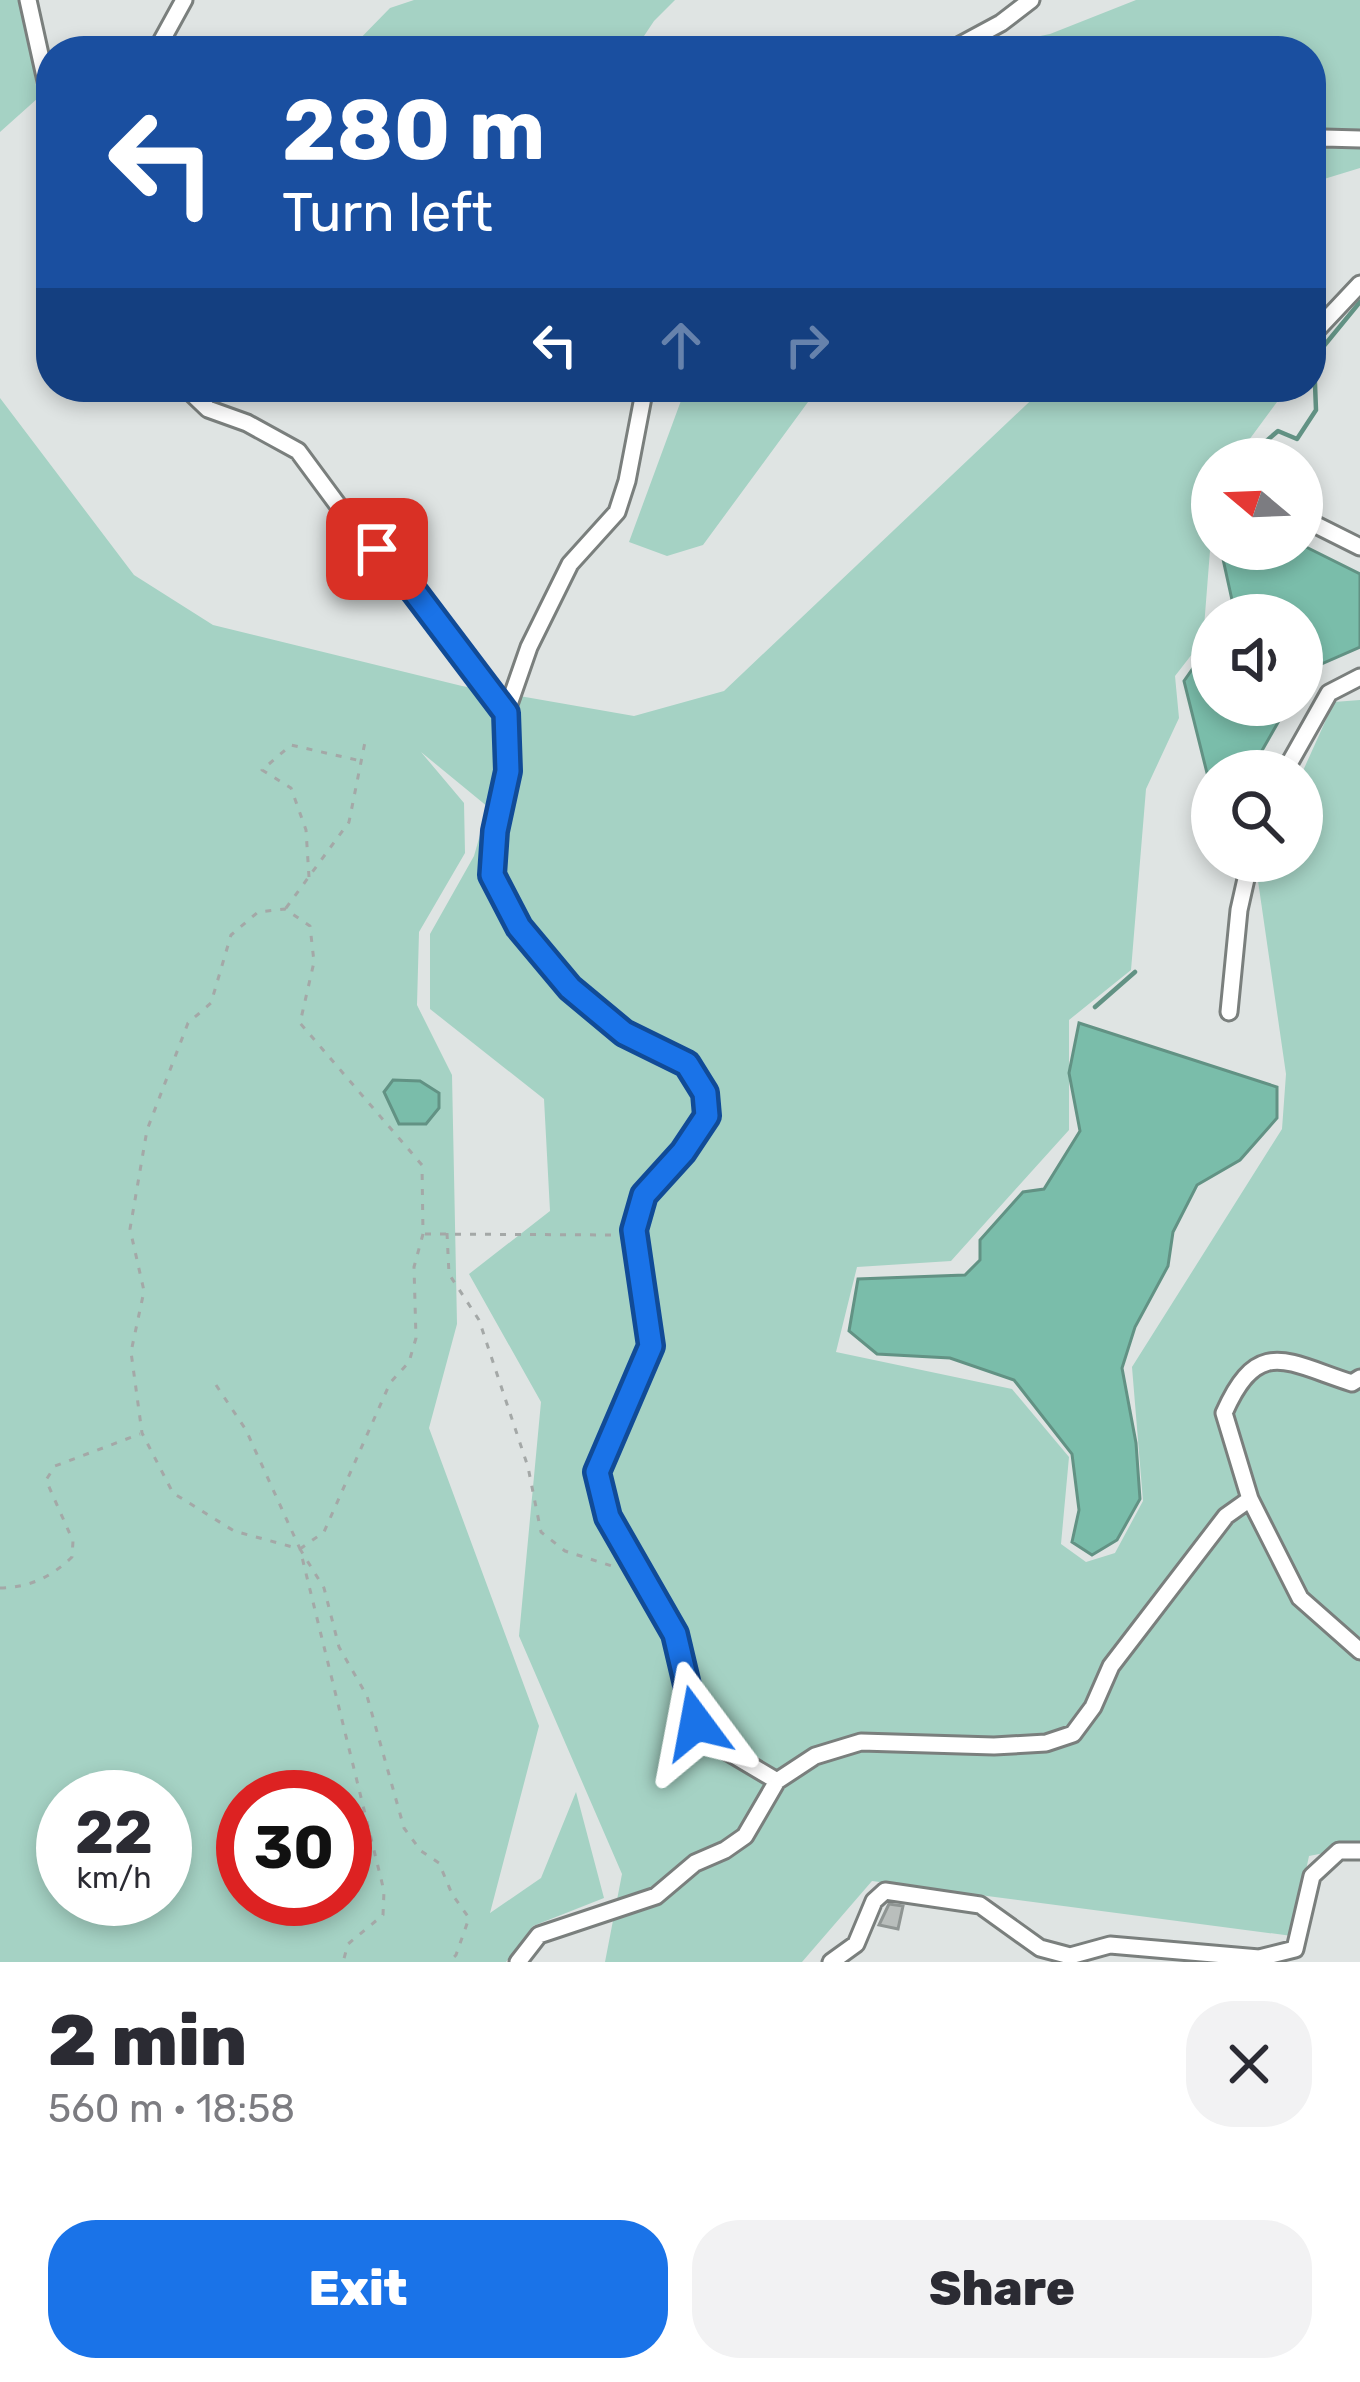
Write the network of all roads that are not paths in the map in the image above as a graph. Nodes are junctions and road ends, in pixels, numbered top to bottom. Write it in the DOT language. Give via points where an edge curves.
graph roads {
  1 [pos="28,0"];
  2 [pos="184,0"];
  3 [pos="1031,0"];
  4 [pos="39,36"];
  5 [pos="164,36"];
  6 [pos="976,36"];
  7 [pos="1326,138"];
  8 [pos="1360,139"];
  9 [pos="1360,284"];
  10 [pos="1326,320"];
  11 [pos="201,402"];
  12 [pos="642,402"];
  13 [pos="1323,528"];
  14 [pos="1360,547"];
  15 [pos="1360,677"];
  16 [pos="506,713"];
  17 [pos="1297,750"];
  18 [pos="1245,882"];
  19 [pos="1229,1012"];
  20 [pos="1360,1378"];
  21 [pos="1250,1499"];
  22 [pos="1360,1651"];
  23 [pos="777,1780"];
  24 [pos="1360,1851"];
  25 [pos="1258,1960"];
  26 [pos="518,1962"];
  27 [pos="831,1962"];
  1 -- 4 [label="street"];
  2 -- 5 [label="street"];
  3 -- 6 [label="street"];
  7 -- 8 [label="street"];
  9 -- 10 [label="street"];
  11 -- 16 [label="street" via="298,451"];
  12 -- 16 [label="street" via="617,512 570,564"];
  13 -- 14 [label="street"];
  15 -- 17 [label="street" via="1329,693"];
  16 -- 23 [label="street" via="508,771 492,875 519,927 570,988 624,1033 687,1064 705,1093 707,1116 644,1195 634,1230 651,1346 597,1472 608,1517 675,1634 696,1723 713,1743"];
  18 -- 19 [label="street"];
  20 -- 21 [label="street" via="1352,1383 1278,1360 1256,1365 1238,1382 1224,1413"];
  21 -- 22 [label="street" via="1300,1598"];
  21 -- 23 [label="street" via="1226,1516 1111,1666 1073,1734 994,1746 861,1742 815,1756"];
  23 -- 26 [label="street" via="745,1836 656,1896 539,1935"];
  24 -- 25 [label="street" via="1339,1851 1312,1876 1295,1949"];
  25 -- 27 [label="street" via="1110,1945 1070,1956 1040,1948 980,1905 885,1891 856,1944"];
}
